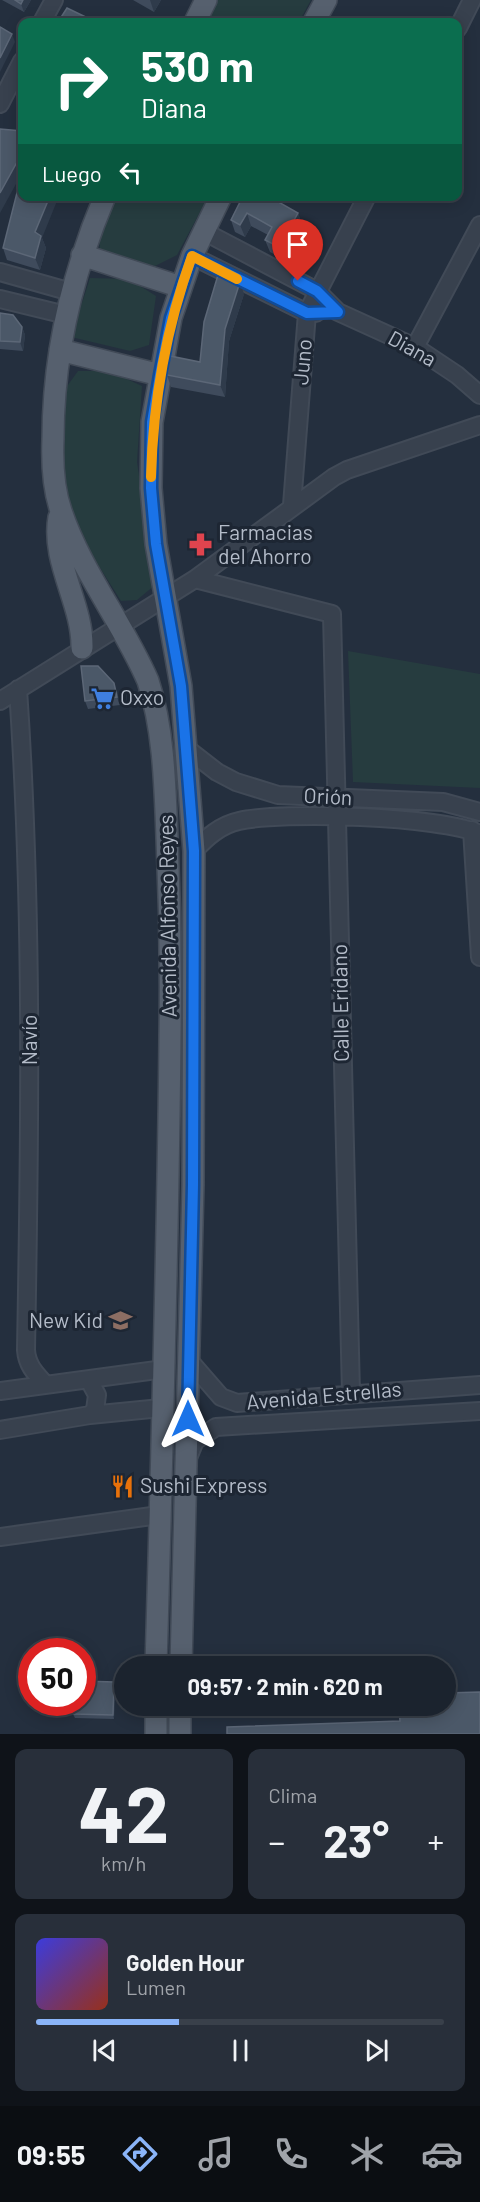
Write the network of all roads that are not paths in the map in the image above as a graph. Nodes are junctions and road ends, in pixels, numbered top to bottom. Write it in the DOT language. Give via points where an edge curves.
graph roads {
  1 [pos="54,0"];
  2 [pos="206,0"];
  3 [pos="326,0"];
  4 [pos="472,0"];
  5 [pos="44,18"];
  6 [pos="197,18"];
  7 [pos="316,18"];
  8 [pos="462,20"];
  9 [pos="18,69"];
  10 [pos="0,104"];
  11 [pos="103,201"];
  12 [pos="218,201"];
  13 [pos="364,201"];
  14 [pos="480,225"];
  15 [pos="203,231"];
  16 [pos="82,255"];
  17 [pos="192,256"];
  18 [pos="0,272"];
  19 [pos="181,287"];
  20 [pos="317,291"];
  21 [pos="71,292"];
  22 [pos="0,299"];
  23 [pos="338,312"];
  24 [pos="307,313"];
  25 [pos="66,315"];
  26 [pos="415,347"];
  27 [pos="60,350"];
  28 [pos="160,375"];
  29 [pos="480,395"];
  30 [pos="480,425"];
  31 [pos="292,506"];
  32 [pos="60,511"];
  33 [pos="195,579"];
  34 [pos="166,595"];
  35 [pos="120,624"];
  36 [pos="82,648"];
  37 [pos="18,689"];
  38 [pos="0,701"];
  39 [pos="186,748"];
  40 [pos="335,798"];
  41 [pos="480,812"];
  42 [pos="336,817"];
  43 [pos="476,832"];
  44 [pos="194,851"];
  45 [pos="480,957"];
  46 [pos="188,1359"];
  47 [pos="164,1369"];
  48 [pos="89,1380"];
  49 [pos="45,1384"];
  50 [pos="480,1385"];
  51 [pos="0,1391"];
  52 [pos="351,1393"];
  53 [pos="161,1408"];
  54 [pos="480,1411"];
  55 [pos="90,1415"];
  56 [pos="0,1430"];
  57 [pos="188,1459"];
  58 [pos="159,1515"];
  59 [pos="0,1537"];
  60 [pos="156,1656"];
  61 [pos="181,1656"];
  62 [pos="156,1716"];
  63 [pos="180,1716"];
  64 [pos="156,1734"];
  65 [pos="180,1734"];
  1 -- 5 [label="street"];
  2 -- 6 [label="main road"];
  3 -- 7 [label="main road"];
  4 -- 8 [label="street"];
  9 -- 10 [label="street"];
  11 -- 16 [label="main road, Avenida Alfonso Reyes"];
  12 -- 15 [label="main road, Avenida Alfonso Reyes"];
  13 -- 20 [label="street, Juno"];
  14 -- 26 [label="street"];
  15 -- 17 [label="main road, Avenida Alfonso Reyes"];
  15 -- 20 [label="street, Diana"];
  16 -- 19 [label="main road"];
  16 -- 21 [label="main road, Avenida Alfonso Reyes"];
  17 -- 19 [label="main road, Avenida Alfonso Reyes"];
  17 -- 24 [label="street, Diana"];
  18 -- 21 [label="street"];
  19 -- 28 [label="main road, Avenida Alfonso Reyes"];
  20 -- 23 [label="street, Diana"];
  20 -- 24 [label="street, Juno"];
  21 -- 25 [label="main road, Avenida Alfonso Reyes"];
  22 -- 25 [label="street"];
  23 -- 24 [label="street, Diana"];
  23 -- 26 [label="street, Diana"];
  24 -- 31 [label="street, Juno"];
  25 -- 27 [label="main road, Avenida Alfonso Reyes"];
  26 -- 29 [label="street, Diana"];
  27 -- 28 [label="main road"];
  27 -- 32 [label="main road, Avenida Alfonso Reyes" via="52,444"];
  28 -- 34 [label="main road, Avenida Alfonso Reyes" via="152,422 151,488"];
  30 -- 31 [label="street" via="347,470"];
  31 -- 33 [label="street"];
  32 -- 35 [label="main road, Avenida Alfonso Reyes"];
  32 -- 36 [label="main road" via="58,539 80,621"];
  33 -- 34 [label="street"];
  33 -- 40 [label="street, Calle Erídano" via="332,614"];
  34 -- 35 [label="street"];
  34 -- 39 [label="main road, Avenida Alfonso Reyes" via="181,686"];
  35 -- 36 [label="street"];
  35 -- 47 [label="main road, Avenida Alfonso Reyes" via="155,702 165,798 171,970"];
  36 -- 37 [label="street"];
  37 -- 38 [label="street"];
  37 -- 49 [label="street, Navío" via="30,939 26,1350 33,1370"];
  39 -- 40 [label="street, Orión" via="217,772 256,789 278,795"];
  39 -- 44 [label="main road, Avenida Alfonso Reyes"];
  40 -- 41 [label="street, Orión" via="443,802"];
  40 -- 42 [label="street, Calle Erídano"];
  42 -- 43 [label="street, Orión" via="439,823"];
  42 -- 44 [label="street, Orión" via="236,821 207,837"];
  42 -- 52 [label="street, Calle Erídano"];
  43 -- 45 [label="street"];
  44 -- 46 [label="main road, Avenida Alfonso Reyes"];
  46 -- 52 [label="street, Avenida Estrellas" via="220,1397 237,1403"];
  46 -- 57 [label="main road, Avenida Alfonso Reyes"];
  47 -- 48 [label="street"];
  47 -- 53 [label="main road, Avenida Alfonso Reyes"];
  48 -- 49 [label="street"];
  48 -- 55 [label="street" via="98,1395"];
  49 -- 51 [label="street"];
  50 -- 52 [label="street, Avenida Estrellas"];
  53 -- 55 [label="street"];
  53 -- 58 [label="main road, Avenida Alfonso Reyes"];
  54 -- 57 [label="street, Avenida Estrellas" via="216,1427 195,1441"];
  55 -- 56 [label="street"];
  57 -- 61 [label="main road, Avenida Alfonso Reyes"];
  58 -- 59 [label="street"];
  58 -- 60 [label="main road, Avenida Alfonso Reyes"];
  62 -- 64 [label="main road"];
  63 -- 65 [label="main road"];
}
